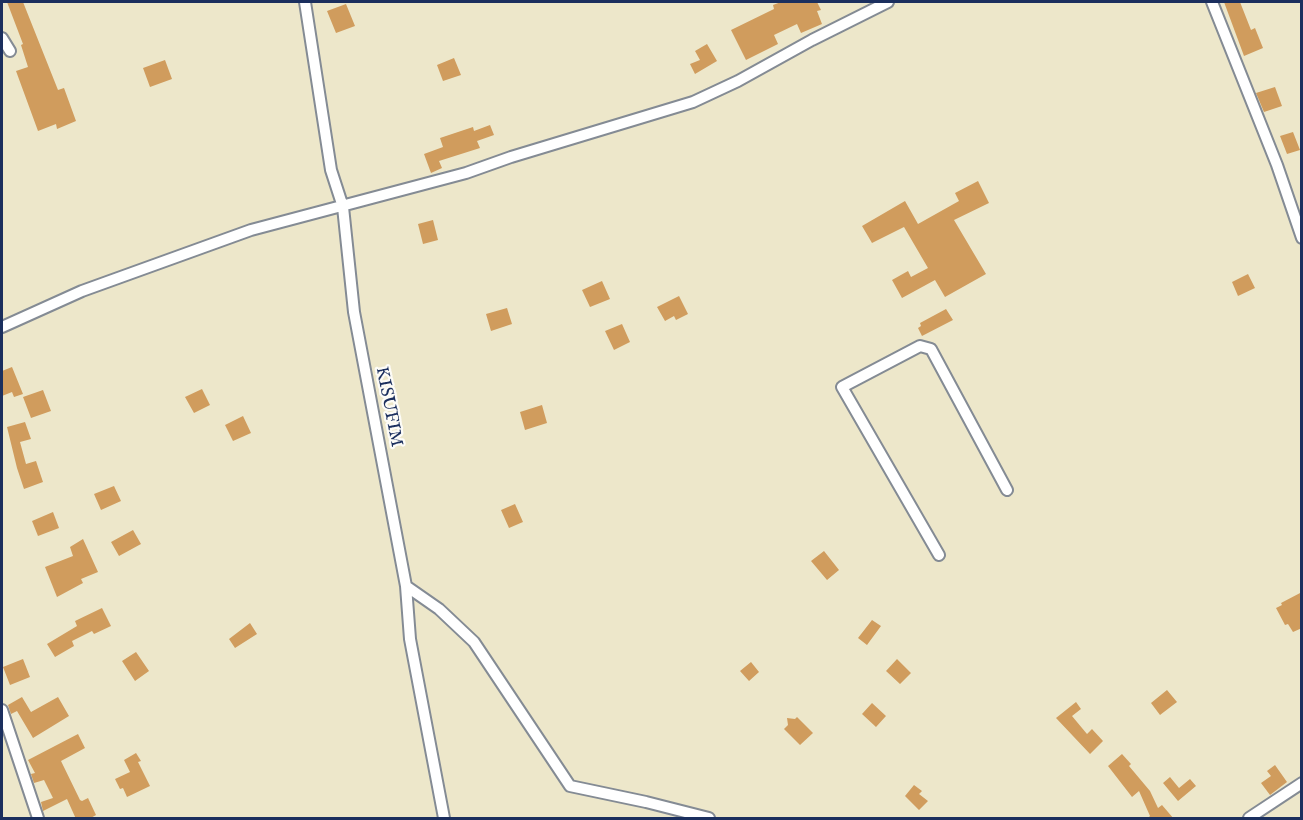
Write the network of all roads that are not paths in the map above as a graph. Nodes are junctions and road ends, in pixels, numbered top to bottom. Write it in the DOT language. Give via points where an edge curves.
graph roads {
  1 [pos="305,2"];
  2 [pos="888,2"];
  3 [pos="1212,2"];
  4 [pos="2,38"];
  5 [pos="10,51"];
  6 [pos="343,207"];
  7 [pos="1302,238"];
  8 [pos="2,327"];
  9 [pos="1007,490"];
  10 [pos="939,555"];
  11 [pos="406,586"];
  12 [pos="2,710"];
  13 [pos="1302,783"];
  14 [pos="38,819"];
  15 [pos="444,819"];
  16 [pos="709,819"];
  17 [pos="1249,819"];
  1 -- 6 [label="street, KISUFIM" via="331,170"];
  2 -- 6 [label="street" via="693,102"];
  3 -- 7 [label="street"];
  4 -- 5 [label="street"];
  6 -- 8 [label="street" via="251,230 82,291"];
  6 -- 11 [label="street, KISUFIM" via="354,312"];
  9 -- 10 [label="street" via="931,349 920,346 842,387"];
  11 -- 15 [label="street, KISUFIM" via="410,639"];
  11 -- 16 [label="street" via="439,609 474,642 570,786"];
  12 -- 14 [label="street"];
  13 -- 17 [label="street"];
}
